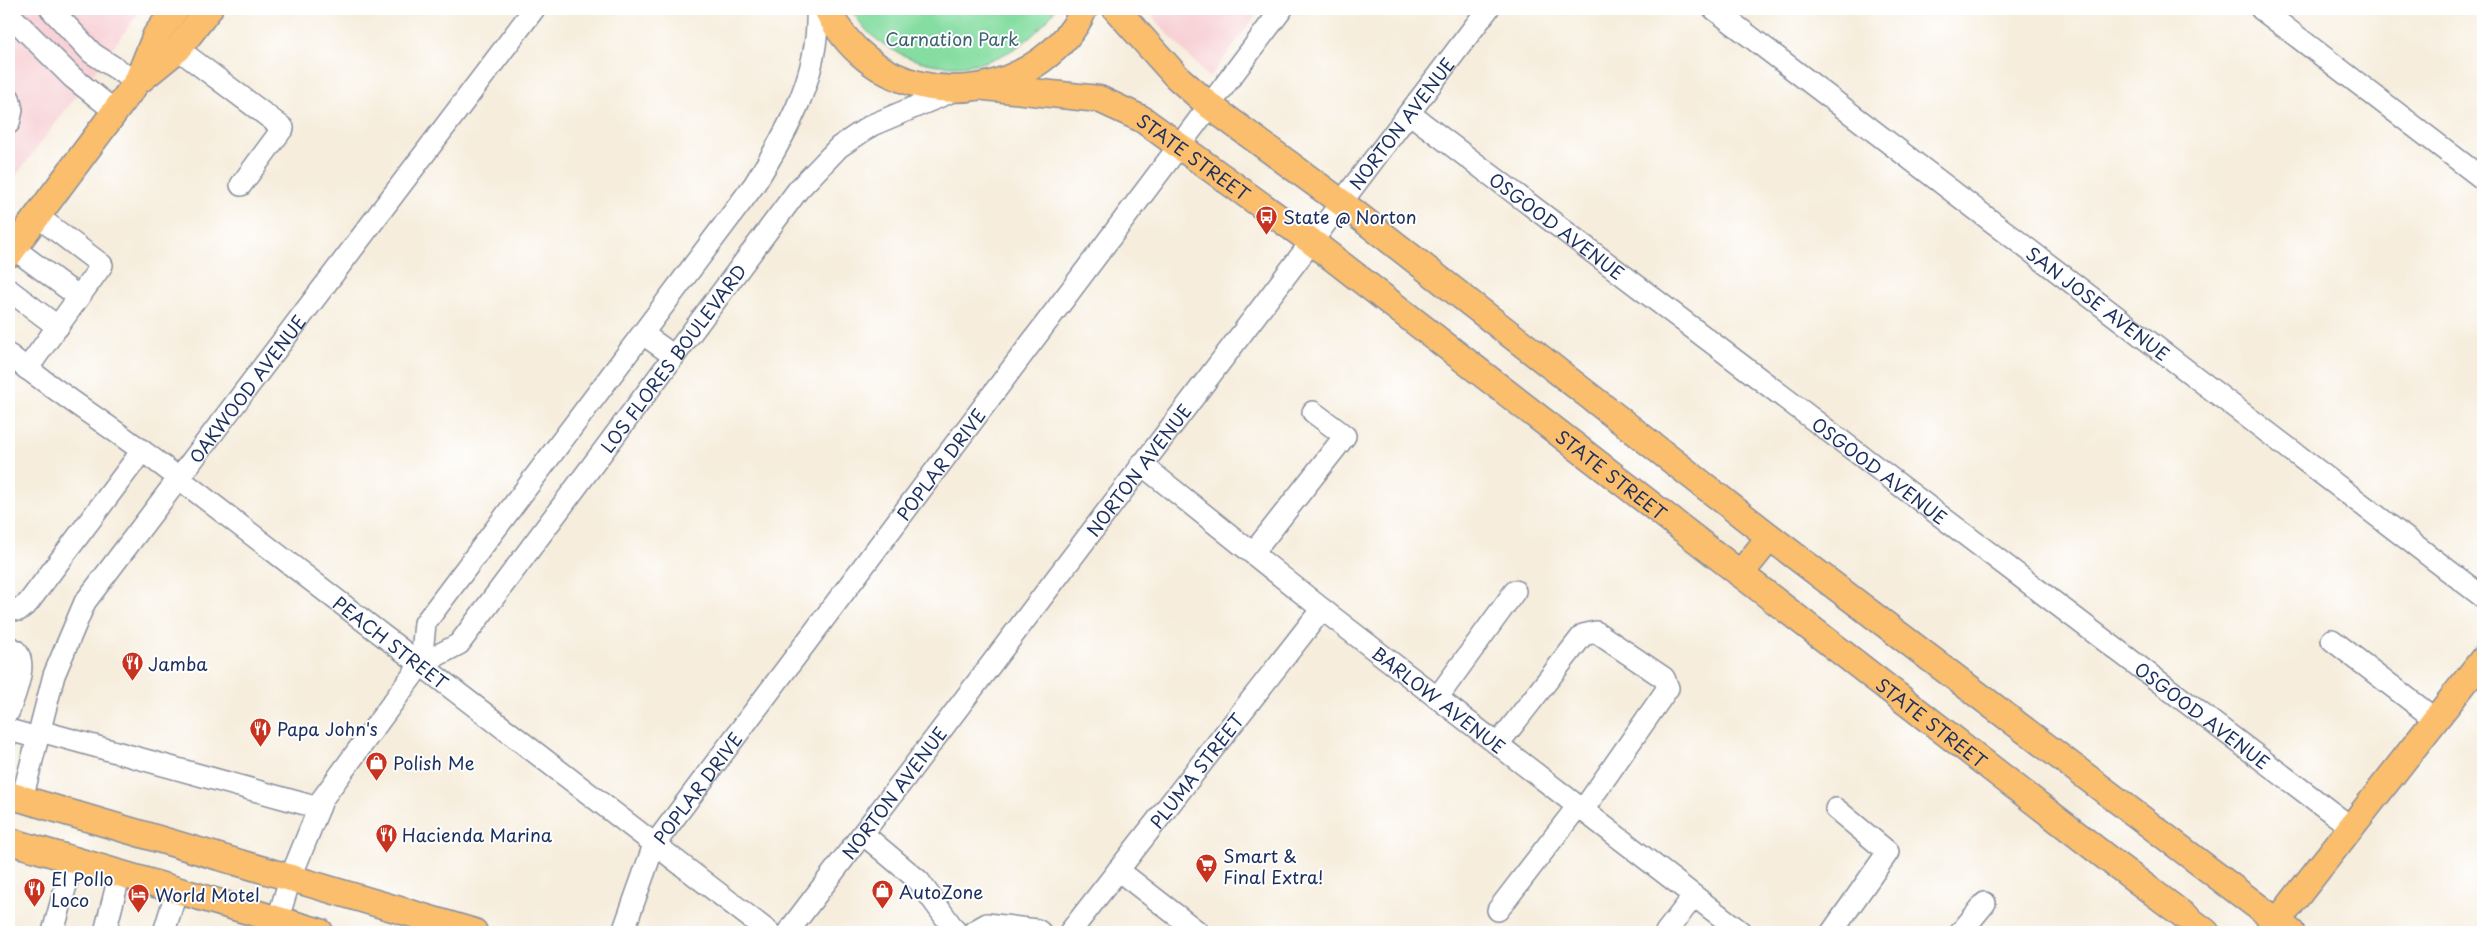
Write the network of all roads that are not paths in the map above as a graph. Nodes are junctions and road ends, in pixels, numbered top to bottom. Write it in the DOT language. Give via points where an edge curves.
graph roads {
  1 [pos="51,9"];
  2 [pos="176,9"];
  3 [pos="208,9"];
  4 [pos="534,9"];
  5 [pos="817,9"];
  6 [pos="827,9"];
  7 [pos="1084,9"];
  8 [pos="1116,9"];
  9 [pos="1282,9"];
  10 [pos="1488,9"];
  11 [pos="1714,9"];
  12 [pos="2261,9"];
  13 [pos="9,14"];
  14 [pos="178,49"];
  15 [pos="137,82"];
  16 [pos="985,87"];
  17 [pos="955,90"];
  18 [pos="9,98"];
  19 [pos="1210,106"];
  20 [pos="116,112"];
  21 [pos="1409,113"];
  22 [pos="9,123"];
  23 [pos="1179,146"];
  24 [pos="2483,179"];
  25 [pos="241,185"];
  26 [pos="1342,203"];
  27 [pos="37,216"];
  28 [pos="1312,242"];
  29 [pos="11,251"];
  30 [pos="9,290"];
  31 [pos="79,297"];
  32 [pos="58,327"];
  33 [pos="644,334"];
  34 [pos="9,355"];
  35 [pos="674,356"];
  36 [pos="27,369"];
  37 [pos="1313,412"];
  38 [pos="142,451"];
  39 [pos="1141,464"];
  40 [pos="179,478"];
  41 [pos="1770,537"];
  42 [pos="1253,553"];
  43 [pos="1740,574"];
  44 [pos="1515,591"];
  45 [pos="2483,597"];
  46 [pos="9,608"];
  47 [pos="1322,609"];
  48 [pos="2332,640"];
  49 [pos="9,647"];
  50 [pos="2483,660"];
  51 [pos="422,664"];
  52 [pos="1437,698"];
  53 [pos="9,711"];
  54 [pos="2436,720"];
  55 [pos="9,730"];
  56 [pos="39,734"];
  57 [pos="1498,744"];
  58 [pos="16,797"];
  59 [pos="319,808"];
  60 [pos="1580,808"];
  61 [pos="1836,809"];
  62 [pos="2352,828"];
  63 [pos="863,834"];
  64 [pos="9,841"];
  65 [pos="654,845"];
  66 [pos="73,860"];
  67 [pos="1118,870"];
  68 [pos="120,873"];
  69 [pos="290,879"];
  70 [pos="177,890"];
  71 [pos="1694,896"];
  72 [pos="1985,903"];
  73 [pos="1498,910"];
  74 [pos="276,926"];
  75 [pos="2279,929"];
  76 [pos="53,932"];
  77 [pos="105,932"];
  78 [pos="164,932"];
  79 [pos="320,932"];
  80 [pos="474,932"];
  81 [pos="623,932"];
  82 [pos="769,932"];
  83 [pos="788,932"];
  84 [pos="956,932"];
  85 [pos="973,932"];
  86 [pos="1040,932"];
  87 [pos="1070,932"];
  88 [pos="1198,932"];
  89 [pos="1666,932"];
  90 [pos="1741,932"];
  91 [pos="1832,932"];
  92 [pos="1961,932"];
  93 [pos="2206,932"];
  1 -- 15 [label="street" via="92,53"];
  2 -- 15 [label="main road" via="156,36"];
  3 -- 14 [label="main road"];
  4 -- 40 [label="street, OAKWOOD AVENUE"];
  5 -- 33 [label="street" via="813,60 798,107 779,145 754,185"];
  6 -- 17 [label="main road" via="836,29 868,62 909,83"];
  7 -- 16 [label="main road" via="1080,19 1055,50 1022,74"];
  8 -- 19 [label="main road" via="1177,77"];
  9 -- 19 [label="street, POPLAR DRIVE"];
  10 -- 21 [label="street, NORTON AVENUE"];
  11 -- 45 [label="street, SAN JOSE AVENUE"];
  12 -- 24 [label="street"];
  13 -- 20 [label="street" via="72,77"];
  14 -- 15 [label="main road"];
  14 -- 25 [label="street" via="283,128"];
  15 -- 20 [label="main road"];
  16 -- 17 [label="main road"];
  16 -- 23 [label="main road, STATE STREET" via="1099,99 1142,119"];
  17 -- 35 [label="street, LOS FLORES BOULEVARD" via="872,125 839,147 798,190"];
  18 -- 22 [label="street" via="12,110"];
  19 -- 23 [label="street, POPLAR DRIVE"];
  19 -- 26 [label="main road"];
  20 -- 27 [label="main road"];
  21 -- 26 [label="street, NORTON AVENUE"];
  21 -- 62 [label="street, OSGOOD AVENUE"];
  23 -- 28 [label="main road, STATE STREET"];
  23 -- 65 [label="street, POPLAR DRIVE"];
  26 -- 28 [label="street, NORTON AVENUE"];
  26 -- 41 [label="main road"];
  27 -- 29 [label="main road"];
  27 -- 31 [label="street" via="102,265"];
  28 -- 39 [label="street, NORTON AVENUE"];
  28 -- 43 [label="main road, STATE STREET"];
  29 -- 31 [label="street"];
  30 -- 32 [label="street"];
  31 -- 32 [label="street"];
  32 -- 36 [label="street"];
  33 -- 35 [label="street"];
  33 -- 51 [label="street" via="425,623"];
  34 -- 36 [label="street, PEACH STREET"];
  35 -- 51 [label="street, LOS FLORES BOULEVARD" via="459,644"];
  36 -- 38 [label="street, PEACH STREET"];
  37 -- 42 [label="street" via="1345,436"];
  38 -- 40 [label="street, PEACH STREET"];
  38 -- 46 [label="street" via="28,604 19,610"];
  39 -- 42 [label="street, BARLOW AVENUE"];
  39 -- 63 [label="street, NORTON AVENUE"];
  40 -- 51 [label="street, PEACH STREET"];
  40 -- 56 [label="street, OAKWOOD AVENUE" via="85,602 54,675"];
  41 -- 43 [label="main road"];
  41 -- 75 [label="main road"];
  42 -- 47 [label="street, BARLOW AVENUE"];
  43 -- 93 [label="main road, STATE STREET"];
  44 -- 52 [label="street"];
  47 -- 52 [label="street, BARLOW AVENUE"];
  47 -- 67 [label="street, PLUMA STREET"];
  48 -- 54 [label="street"];
  49 -- 53 [label="street" via="21,658"];
  50 -- 54 [label="main road"];
  51 -- 59 [label="street, LOS FLORES BOULEVARD"];
  51 -- 65 [label="street, PEACH STREET"];
  52 -- 57 [label="street, BARLOW AVENUE"];
  54 -- 62 [label="main road"];
  55 -- 56 [label="street"];
  56 -- 58 [label="street, OAKWOOD AVENUE"];
  56 -- 59 [label="street"];
  57 -- 60 [label="street, BARLOW AVENUE"];
  57 -- 60 [label="street" via="1583,635 1596,632 1664,678 1668,688"];
  58 -- 69 [label="main road"];
  59 -- 69 [label="street, LOS FLORES BOULEVARD"];
  60 -- 71 [label="street, BARLOW AVENUE"];
  60 -- 73 [label="street"];
  61 -- 91 [label="street" via="1888,852"];
  62 -- 75 [label="main road"];
  63 -- 83 [label="street, NORTON AVENUE"];
  63 -- 84 [label="street" via="919,881"];
  64 -- 66 [label="main road"];
  65 -- 81 [label="street, POPLAR DRIVE"];
  65 -- 82 [label="street, PEACH STREET"];
  66 -- 68 [label="main road"];
  66 -- 76 [label="street"];
  67 -- 87 [label="street, PLUMA STREET"];
  67 -- 88 [label="street"];
  68 -- 70 [label="main road"];
  68 -- 77 [label="street"];
  69 -- 74 [label="street, LOS FLORES BOULEVARD"];
  69 -- 80 [label="main road"];
  70 -- 74 [label="main road"];
  70 -- 78 [label="street"];
  71 -- 89 [label="street"];
  71 -- 90 [label="street, BARLOW AVENUE"];
  72 -- 92 [label="street"];
  74 -- 79 [label="main road"];
  85 -- 86 [label="street" via="987,924"];
}
